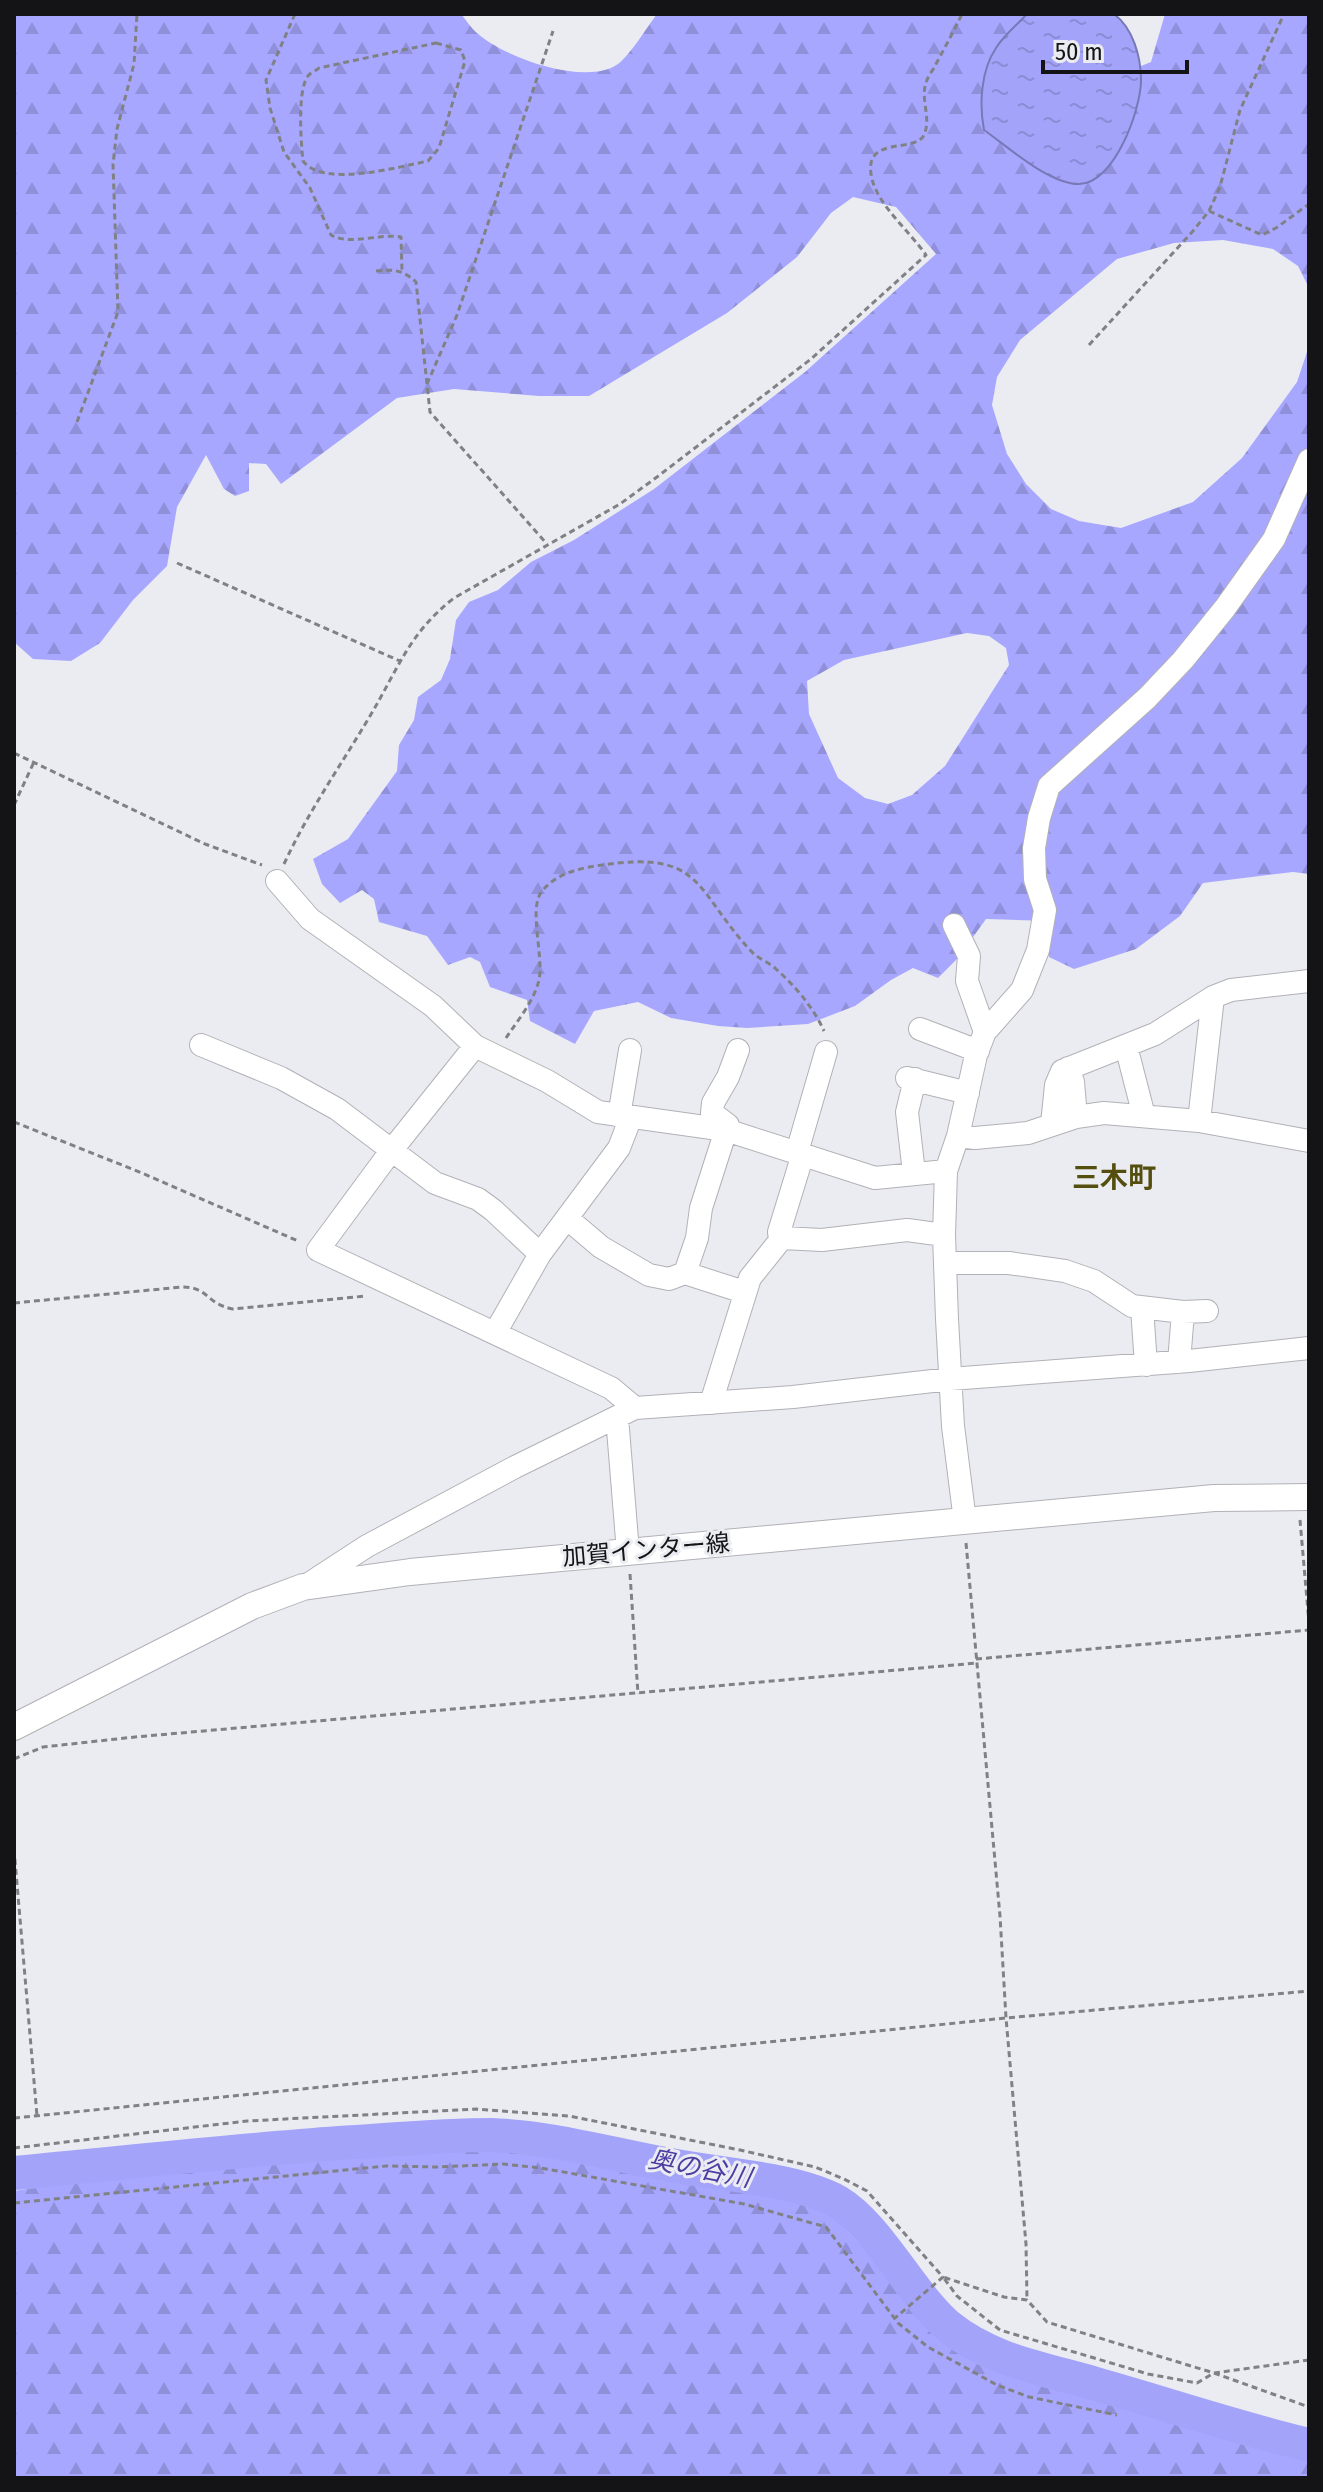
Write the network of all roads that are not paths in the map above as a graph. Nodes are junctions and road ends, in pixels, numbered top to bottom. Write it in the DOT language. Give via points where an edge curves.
graph roads {
  1 [pos="1309,460"];
  2 [pos="277,881"];
  3 [pos="954,925"];
  4 [pos="1309,981"];
  5 [pos="1213,997"];
  6 [pos="920,1029"];
  7 [pos="982,1041"];
  8 [pos="201,1045"];
  9 [pos="1126,1046"];
  10 [pos="485,1050"];
  11 [pos="630,1050"];
  12 [pos="738,1050"];
  13 [pos="826,1052"];
  14 [pos="1068,1068"];
  15 [pos="968,1093"];
  16 [pos="625,1116"];
  17 [pos="1144,1116"];
  18 [pos="1076,1117"];
  19 [pos="1199,1121"];
  20 [pos="1052,1124"];
  21 [pos="727,1131"];
  22 [pos="958,1136"];
  23 [pos="1309,1141"];
  24 [pos="391,1151"];
  25 [pos="800,1153"];
  26 [pos="946,1171"];
  27 [pos="914,1173"];
  28 [pos="568,1219"];
  29 [pos="944,1235"];
  30 [pos="780,1240"];
  31 [pos="540,1254"];
  32 [pos="946,1263"];
  33 [pos="685,1273"];
  34 [pos="744,1292"];
  35 [pos="1142,1308"];
  36 [pos="1207,1311"];
  37 [pos="1183,1312"];
  38 [pos="495,1333"];
  39 [pos="1309,1348"];
  40 [pos="1179,1362"];
  41 [pos="1146,1365"];
  42 [pos="950,1379"];
  43 [pos="711,1403"];
  44 [pos="626,1412"];
  45 [pos="1303,1497"];
  46 [pos="965,1521"];
  47 [pos="628,1552"];
  48 [pos="303,1587"];
  49 [pos="14,1727"];
  1 -- 7 [label="street" via="1274,539 1225,608 1147,698 1049,786 1034,848 1035,879 1045,910 1038,950 1022,990"];
  2 -- 10 [label="street" via="310,919 433,1006"];
  3 -- 7 [label="street" via="969,956 967,981"];
  4 -- 5 [label="street"];
  5 -- 9 [label="street"];
  5 -- 19 [label="street"];
  6 -- 7 [label="street"];
  7 -- 15 [label="street"];
  8 -- 24 [label="street" via="307,1090"];
  9 -- 14 [label="street"];
  9 -- 17 [label="street"];
  10 -- 16 [label="street" via="598,1112"];
  10 -- 24 [label="street"];
  11 -- 16 [label="street"];
  12 -- 21 [label="street" via="713,1103 712,1113 728,1125"];
  13 -- 25 [label="street"];
  14 -- 18 [label="street"];
  14 -- 20 [label="street" via="1056,1085"];
  15 -- 22 [label="street"];
  15 -- 27 [label="street" via="911,1078 907,1112"];
  16 -- 21 [label="street"];
  16 -- 28 [label="street" via="619,1148"];
  17 -- 18 [label="street"];
  17 -- 19 [label="street"];
  18 -- 20 [label="street"];
  19 -- 23 [label="street"];
  20 -- 22 [label="street" via="1028,1133"];
  21 -- 25 [label="street"];
  21 -- 33 [label="street"];
  22 -- 26 [label="street"];
  24 -- 31 [label="street" via="435,1183 478,1199"];
  24 -- 38 [label="street" via="318,1250"];
  25 -- 27 [label="street" via="875,1178"];
  25 -- 30 [label="street"];
  26 -- 27 [label="street"];
  26 -- 29 [label="street"];
  28 -- 31 [label="street"];
  28 -- 33 [label="street" via="601,1247 649,1275 669,1279"];
  29 -- 30 [label="street" via="907,1230"];
  29 -- 32 [label="street"];
  30 -- 34 [label="street"];
  31 -- 38 [label="street"];
  32 -- 35 [label="street" via="1009,1263 1065,1271"];
  32 -- 42 [label="street"];
  33 -- 34 [label="street"];
  34 -- 43 [label="street"];
  35 -- 37 [label="street"];
  35 -- 41 [label="street"];
  36 -- 37 [label="street"];
  37 -- 40 [label="street"];
  38 -- 44 [label="street" via="611,1388"];
  39 -- 40 [label="street"];
  40 -- 41 [label="street"];
  41 -- 42 [label="street"];
  42 -- 43 [label="street"];
  42 -- 46 [label="street"];
  43 -- 44 [label="street"];
  44 -- 47 [label="street"];
  44 -- 48 [label="street" via="367,1546"];
  45 -- 46 [label="main road, 加賀インター線" via="1214,1498"];
  46 -- 47 [label="main road, 加賀インター線"];
  47 -- 48 [label="main road, 加賀インター線"];
  48 -- 49 [label="main road, 加賀インター線" via="218,1621"];
}
